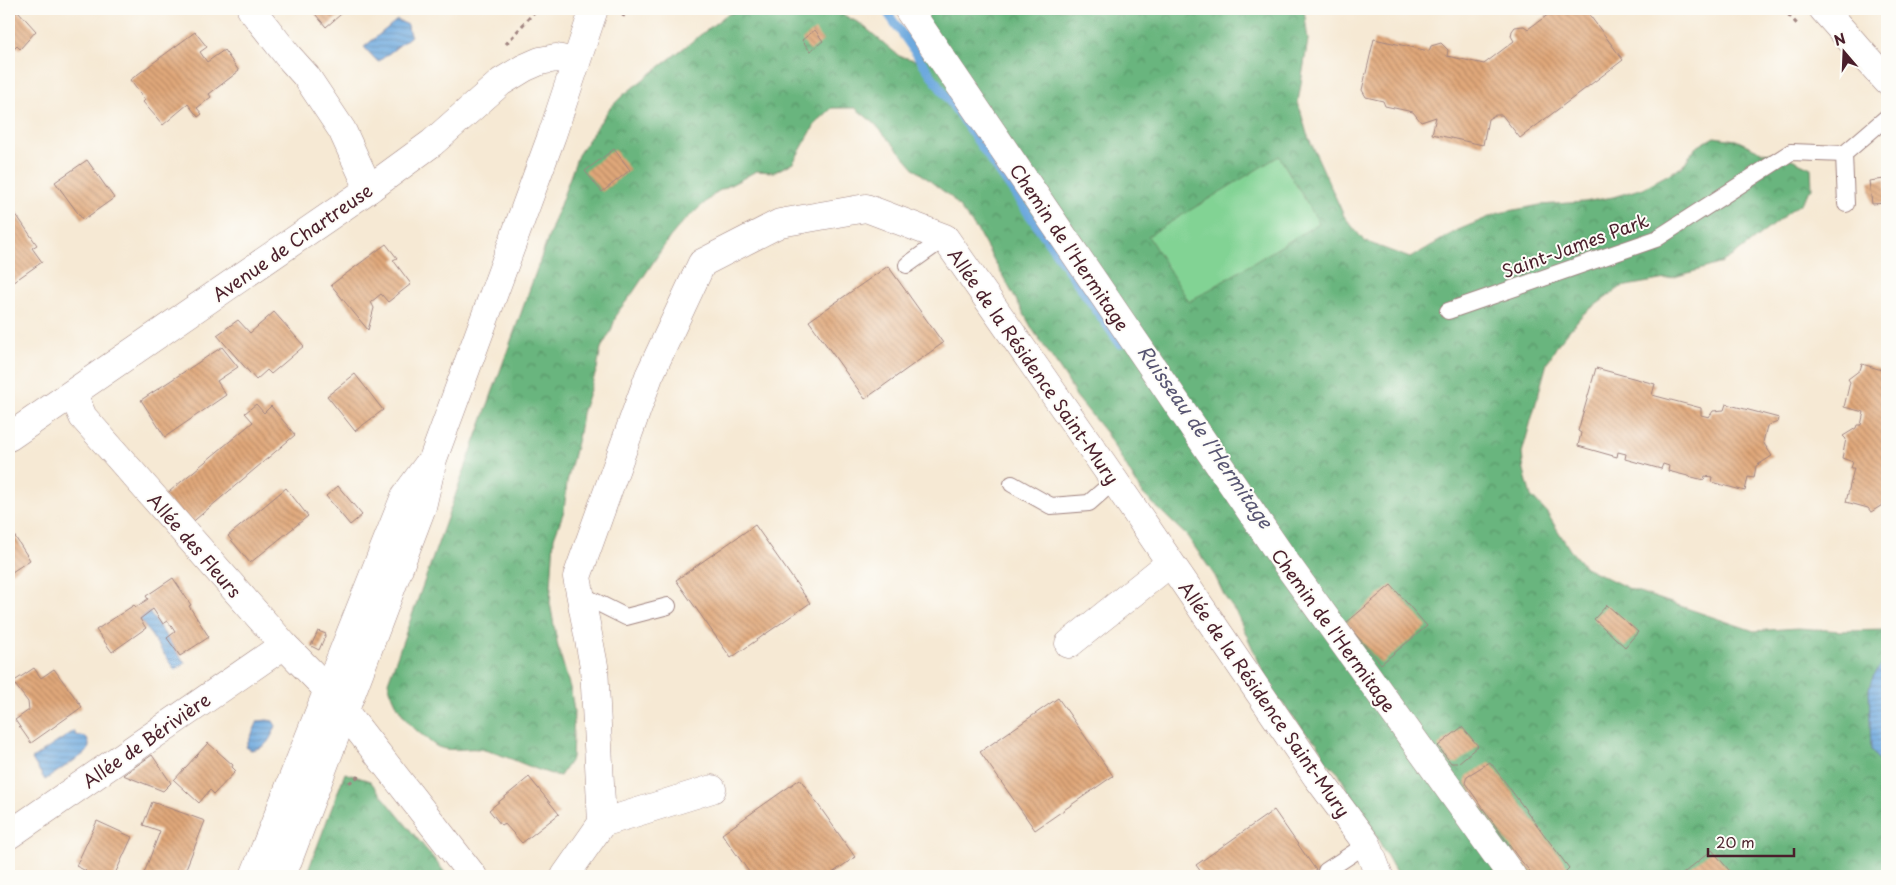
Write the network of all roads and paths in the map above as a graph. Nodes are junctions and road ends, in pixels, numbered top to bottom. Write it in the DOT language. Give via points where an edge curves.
graph roads {
  1 [pos="251,9"];
  2 [pos="594,9"];
  3 [pos="908,9"];
  4 [pos="1823,9"];
  5 [pos="576,62"];
  6 [pos="1887,81"];
  7 [pos="1887,117"];
  8 [pos="1844,154"];
  9 [pos="369,189"];
  10 [pos="1846,204"];
  11 [pos="945,238"];
  12 [pos="907,265"];
  13 [pos="1448,311"];
  14 [pos="73,394"];
  15 [pos="9,438"];
  16 [pos="433,459"];
  17 [pos="1114,480"];
  18 [pos="1012,484"];
  19 [pos="1170,563"];
  20 [pos="580,594"];
  21 [pos="668,606"];
  22 [pos="1069,644"];
  23 [pos="284,645"];
  24 [pos="327,689"];
  25 [pos="344,711"];
  26 [pos="382,758"];
  27 [pos="345,786"];
  28 [pos="712,789"];
  29 [pos="602,823"];
  30 [pos="9,835"];
  31 [pos="1367,844"];
  32 [pos="1326,871"];
  33 [pos="254,876"];
  34 [pos="282,876"];
  35 [pos="474,876"];
  36 [pos="565,876"];
  37 [pos="1379,876"];
  38 [pos="1512,876"];
  1 -- 9 [label="street" via="306,76 342,130"];
  2 -- 5 [label="street"];
  3 -- 38 [label="street, Chemin de l'Hermitage" via="1286,563"];
  4 -- 6 [label="street"];
  5 -- 9 [label="street, Avenue de Chartreuse" via="556,58 540,61 501,82 432,143"];
  5 -- 16 [label="street"];
  7 -- 8 [label="lane"];
  8 -- 10 [label="lane"];
  8 -- 13 [label="lane, Saint-James Park" via="1791,152 1656,239"];
  9 -- 14 [label="street, Avenue de Chartreuse"];
  11 -- 12 [label="lane"];
  11 -- 17 [label="street, Allée de la Résidence Saint-Mury"];
  11 -- 20 [label="street, Allée de la Résidence Saint-Mury" via="866,208 780,223 702,263 646,385 577,577"];
  14 -- 15 [label="street, Avenue de Chartreuse"];
  14 -- 23 [label="street, Allée des Fleurs" via="83,417"];
  16 -- 24 [label="street" via="404,496"];
  16 -- 25 [label="street" via="422,507"];
  17 -- 18 [label="lane" via="1089,503 1050,506"];
  17 -- 19 [label="street, Allée de la Résidence Saint-Mury"];
  19 -- 22 [label="street"];
  19 -- 31 [label="street, Allée de la Résidence Saint-Mury"];
  20 -- 21 [label="lane" via="626,617"];
  20 -- 29 [label="street, Allée de la Résidence Saint-Mury" via="594,666"];
  23 -- 24 [label="street, Allée des Fleurs"];
  23 -- 30 [label="street, Allée de Bérivière"];
  24 -- 25 [label="street"];
  24 -- 33 [label="street"];
  25 -- 26 [label="street"];
  25 -- 34 [label="street"];
  26 -- 27 [label="path"];
  26 -- 35 [label="street"];
  28 -- 29 [label="street"];
  29 -- 36 [label="street"];
  31 -- 32 [label="lane"];
  31 -- 37 [label="street, Allée de la Résidence Saint-Mury"];
}
